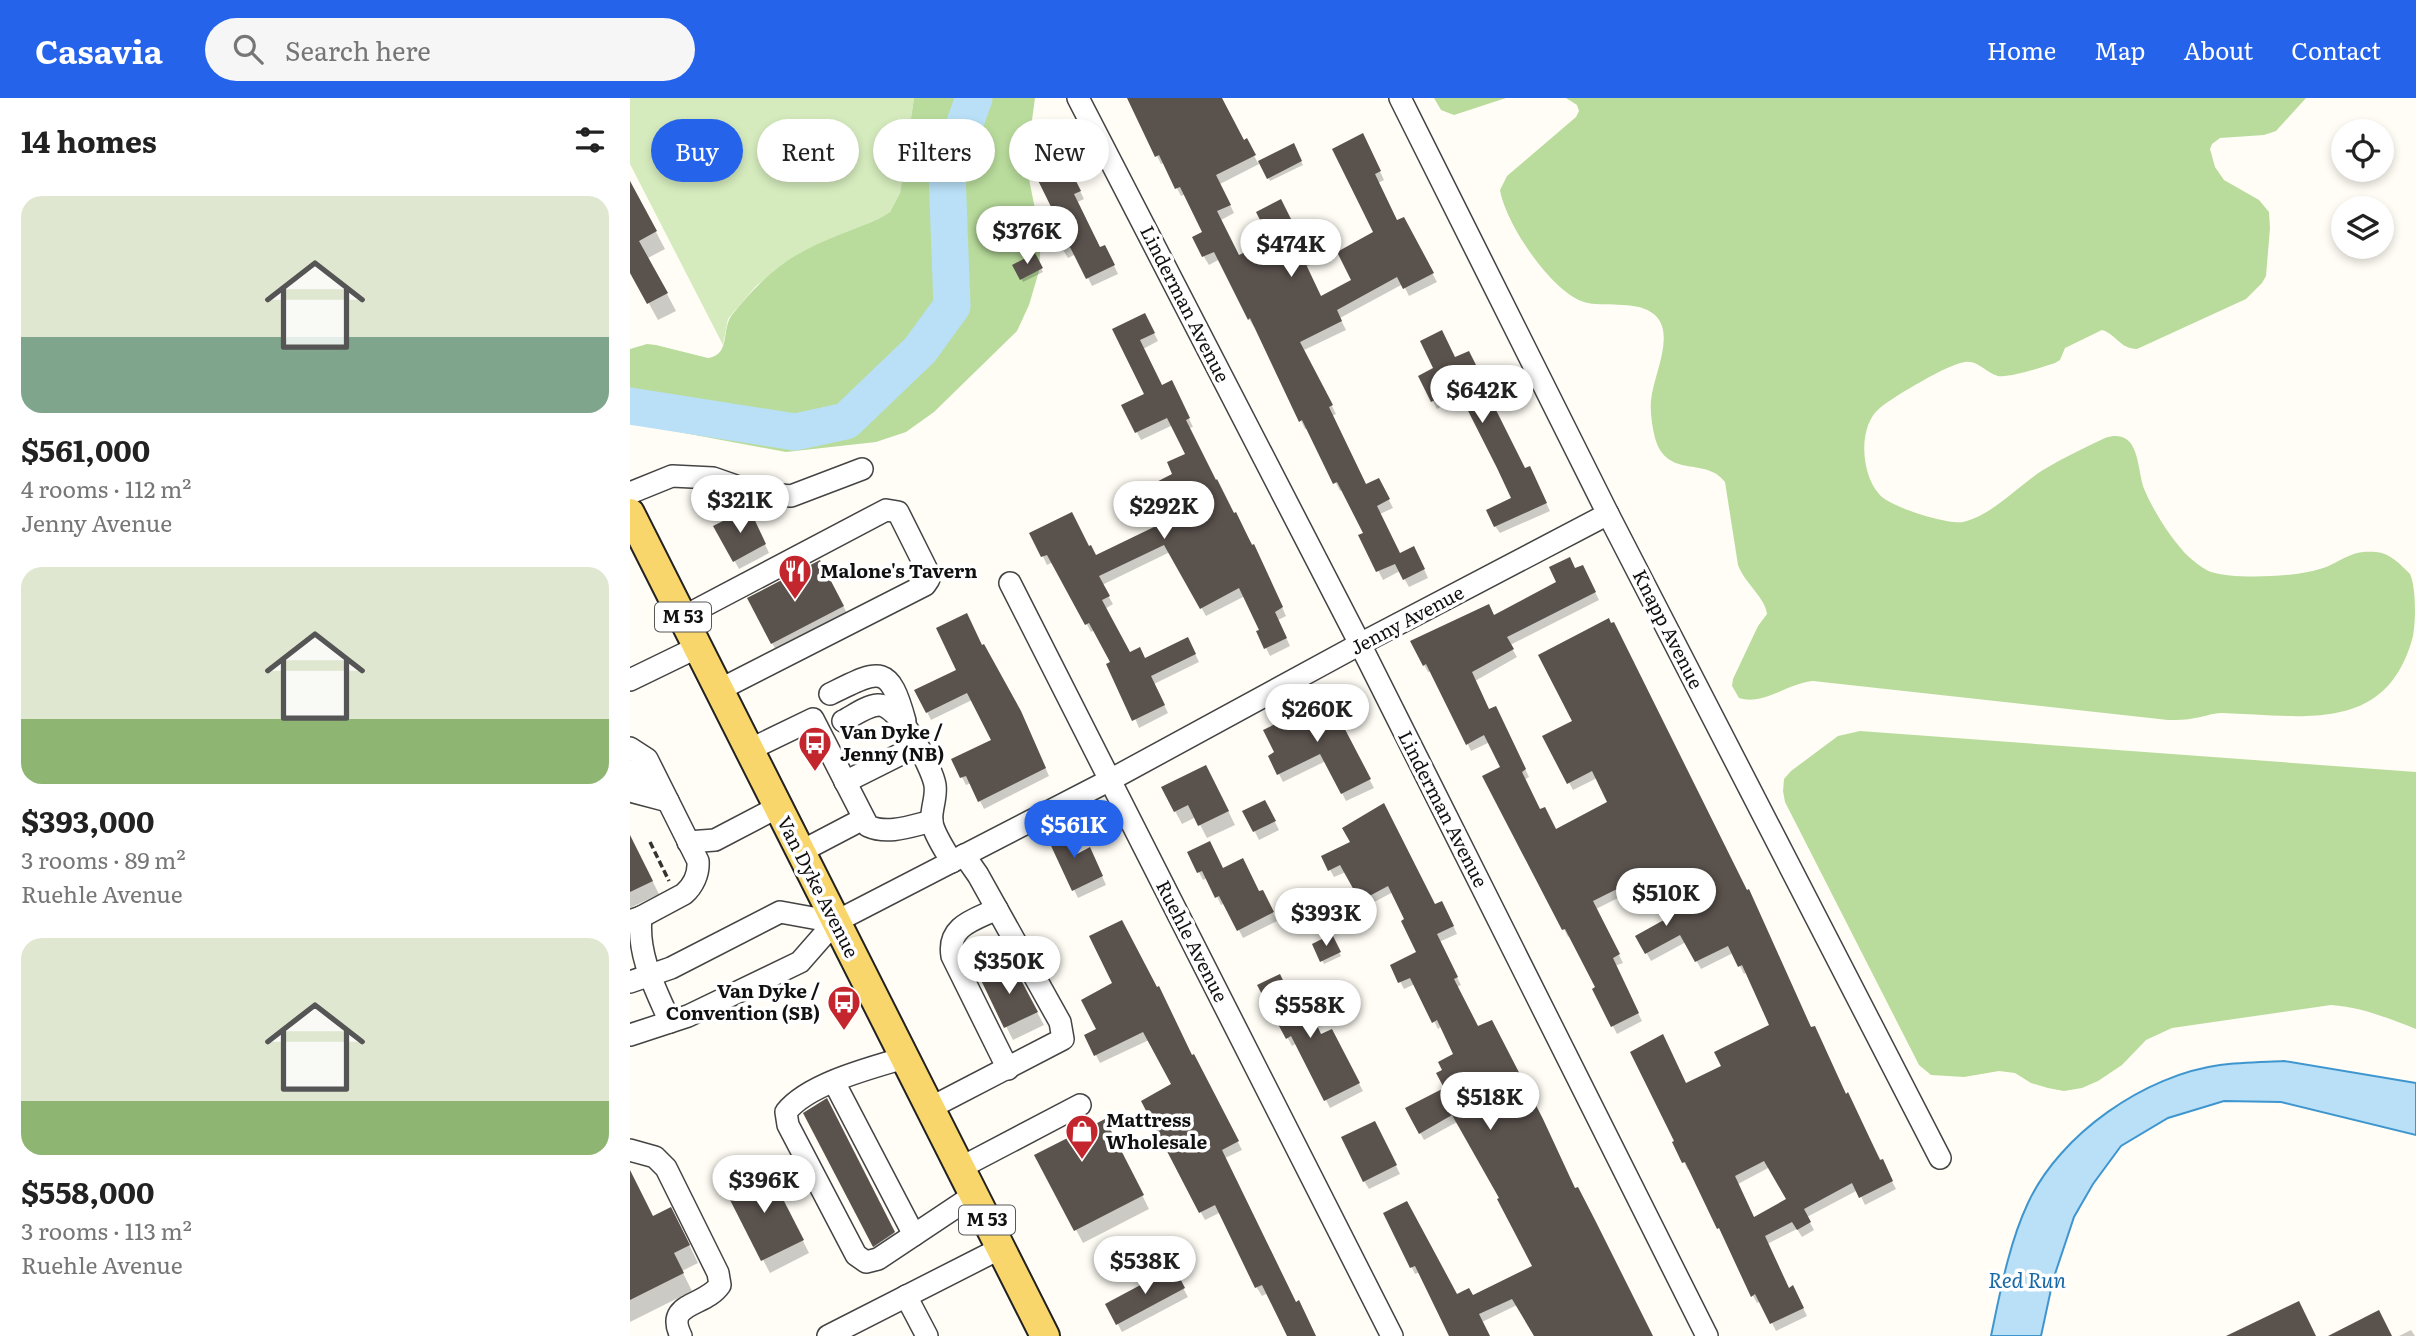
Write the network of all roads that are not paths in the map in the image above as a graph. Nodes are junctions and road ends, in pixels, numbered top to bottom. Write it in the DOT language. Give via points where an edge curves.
graph roads {
  1 [pos="1078,98"];
  2 [pos="1400,98"];
  3 [pos="862,468"];
  4 [pos="630,493"];
  5 [pos="630,513"];
  6 [pos="1608,514"];
  7 [pos="1010,583"];
  8 [pos="683,617"];
  9 [pos="1360,644"];
  10 [pos="698,647"];
  11 [pos="630,680"];
  12 [pos="719,690"];
  13 [pos="828,724"];
  14 [pos="906,727"];
  15 [pos="917,746"];
  16 [pos="630,748"];
  17 [pos="749,750"];
  18 [pos="630,771"];
  19 [pos="1110,780"];
  20 [pos="845,782"];
  21 [pos="636,792"];
  22 [pos="668,801"];
  23 [pos="778,807"];
  24 [pos="863,819"];
  25 [pos="932,821"];
  26 [pos="688,842"];
  27 [pos="800,852"];
  28 [pos="958,858"];
  29 [pos="997,909"];
  30 [pos="635,919"];
  31 [pos="835,922"];
  32 [pos="639,979"];
  33 [pos="670,1022"];
  34 [pos="630,1035"];
  35 [pos="904,1058"];
  36 [pos="1008,1069"];
  37 [pos="834,1082"];
  38 [pos="1080,1105"];
  39 [pos="930,1108"];
  40 [pos="630,1150"];
  41 [pos="1940,1158"];
  42 [pos="960,1168"];
  43 [pos="974,1195"];
  44 [pos="914,1235"];
  45 [pos="1001,1248"];
  46 [pos="906,1296"];
  47 [pos="681,1336"];
  48 [pos="828,1336"];
  49 [pos="927,1336"];
  50 [pos="1045,1336"];
  51 [pos="1392,1336"];
  52 [pos="1707,1336"];
  1 -- 9 [label="street, Linderman Avenue"];
  2 -- 6 [label="street, Knapp Avenue"];
  3 -- 4 [label="street" via="791,496 753,492 713,478 672,476"];
  5 -- 8 [label="main road, Van Dyke Avenue / M 53"];
  6 -- 9 [label="street, Jenny Avenue"];
  6 -- 41 [label="street, Knapp Avenue"];
  7 -- 19 [label="street, Ruehle Avenue"];
  8 -- 10 [label="main road, Van Dyke Avenue / M 53"];
  8 -- 12 [label="street" via="886,510 898,512 922,560 929,579 925,585"];
  9 -- 19 [label="street, Jenny Avenue"];
  9 -- 52 [label="street, Linderman Avenue"];
  10 -- 11 [label="street"];
  10 -- 12 [label="main road, Van Dyke Avenue / M 53"];
  12 -- 17 [label="main road, Van Dyke Avenue / M 53"];
  13 -- 14 [label="street" via="878,705 895,713"];
  13 -- 14 [label="street" via="811,713 812,706 870,675 886,679 894,689"];
  13 -- 17 [label="street"];
  13 -- 20 [label="street"];
  14 -- 15 [label="street"];
  15 -- 20 [label="street"];
  15 -- 25 [label="street" via="934,781"];
  16 -- 22 [label="street" via="647,758"];
  17 -- 23 [label="main road, Van Dyke Avenue / M 53"];
  18 -- 21 [label="street"];
  19 -- 28 [label="street, Jenny Avenue"];
  19 -- 51 [label="street, Ruehle Avenue"];
  20 -- 24 [label="street"];
  21 -- 22 [label="street"];
  22 -- 26 [label="street"];
  23 -- 26 [label="street" via="715,840"];
  23 -- 27 [label="main road, Van Dyke Avenue / M 53"];
  24 -- 25 [label="street" via="878,831"];
  24 -- 27 [label="street"];
  25 -- 28 [label="street"];
  26 -- 30 [label="street" via="699,868 690,889"];
  27 -- 31 [label="main road, Van Dyke Avenue / M 53"];
  28 -- 29 [label="street"];
  28 -- 31 [label="street, Jenny Avenue"];
  29 -- 36 [label="street" via="962,926 950,945"];
  29 -- 36 [label="street" via="1064,1033 1059,1042"];
  30 -- 32 [label="street" via="640,941"];
  31 -- 32 [label="street" via="780,912 671,968"];
  31 -- 33 [label="street" via="800,962"];
  31 -- 35 [label="main road, Van Dyke Avenue / M 53"];
  32 -- 33 [label="street"];
  33 -- 34 [label="street"];
  35 -- 37 [label="street"];
  35 -- 39 [label="main road, Van Dyke Avenue / M 53"];
  36 -- 39 [label="street"];
  37 -- 44 [label="street"];
  37 -- 44 [label="street" via="793,1102 786,1112 788,1125 856,1255 866,1262 878,1259"];
  38 -- 42 [label="street"];
  39 -- 42 [label="main road, Van Dyke Avenue / M 53"];
  40 -- 47 [label="street" via="655,1157 666,1168 718,1273 720,1285 714,1294 679,1311 676,1318"];
  42 -- 43 [label="main road, Van Dyke Avenue / M 53"];
  43 -- 44 [label="street"];
  43 -- 45 [label="main road, Van Dyke Avenue / M 53"];
  45 -- 46 [label="street"];
  45 -- 50 [label="main road, Van Dyke Avenue / M 53"];
  46 -- 48 [label="street"];
  46 -- 49 [label="street"];
}
